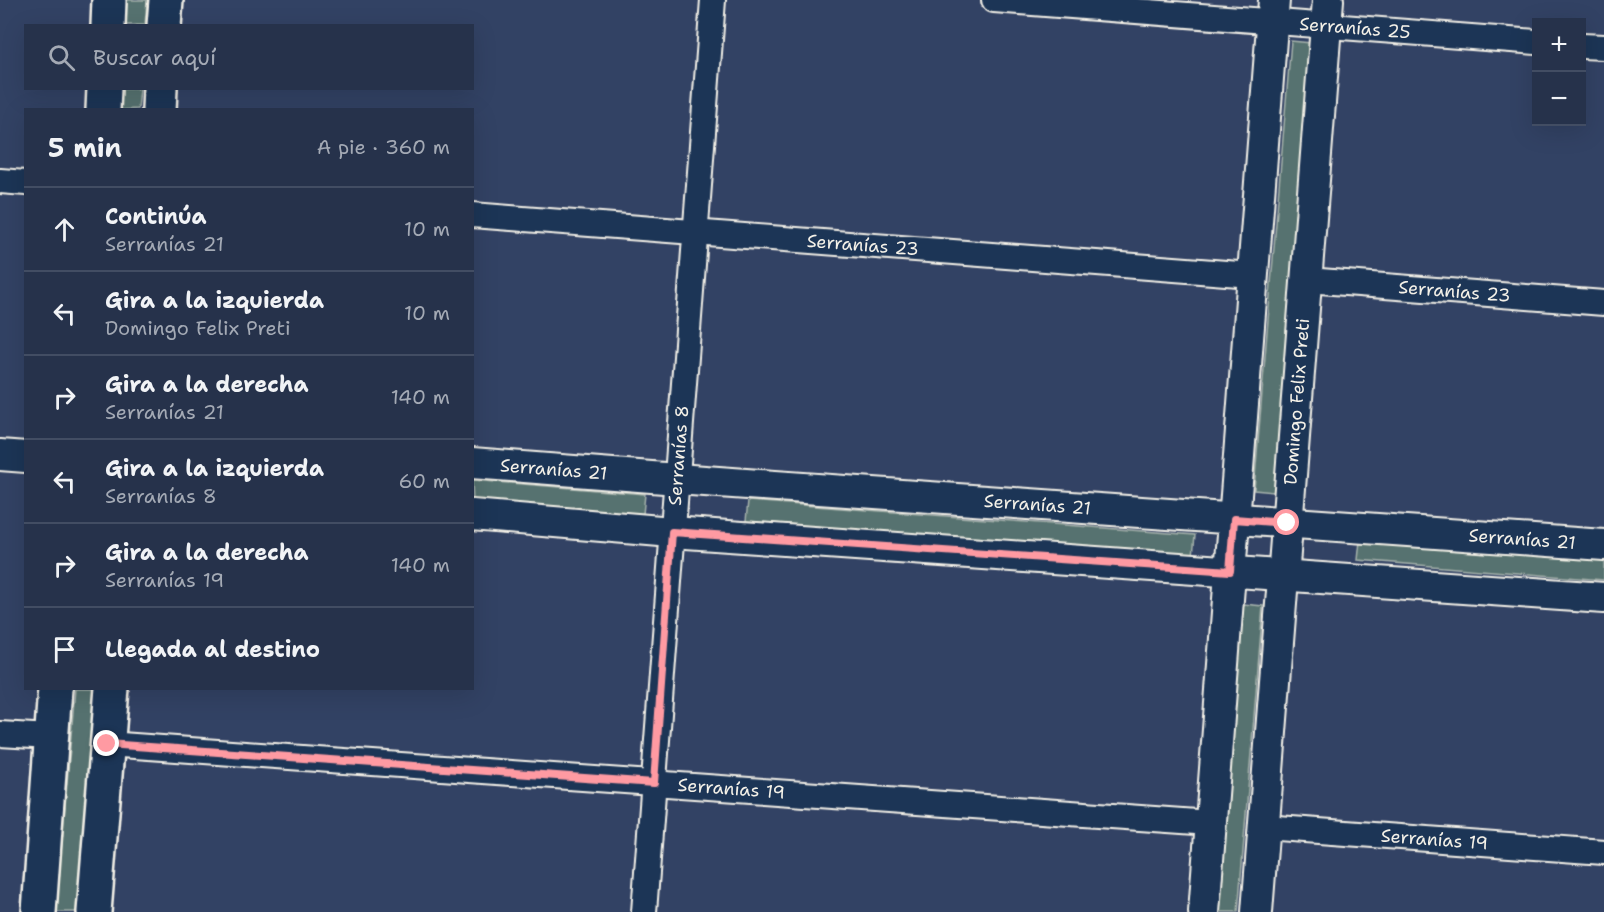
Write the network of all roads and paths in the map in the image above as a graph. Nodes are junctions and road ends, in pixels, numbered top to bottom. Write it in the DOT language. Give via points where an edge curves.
graph roads {
  1 [pos="109,0"];
  2 [pos="166,0"];
  3 [pos="713,0"];
  4 [pos="994,0"];
  5 [pos="1273,11"];
  6 [pos="1327,13"];
  7 [pos="108,24"];
  8 [pos="164,24"];
  9 [pos="1532,41"];
  10 [pos="1586,46"];
  11 [pos="1604,48"];
  12 [pos="104,90"];
  13 [pos="160,90"];
  14 [pos="103,108"];
  15 [pos="159,108"];
  16 [pos="0,181"];
  17 [pos="24,183"];
  18 [pos="474,215"];
  19 [pos="695,231"];
  20 [pos="1252,275"];
  21 [pos="1306,280"];
  22 [pos="1604,303"];
  23 [pos="0,455"];
  24 [pos="24,457"];
  25 [pos="474,463"];
  26 [pos="677,479"];
  27 [pos="474,515"];
  28 [pos="1234,519"];
  29 [pos="1287,523"];
  30 [pos="672,532"];
  31 [pos="1604,545"];
  32 [pos="1230,571"];
  33 [pos="1283,575"];
  34 [pos="1604,598"];
  35 [pos="55,690"];
  36 [pos="112,690"];
  37 [pos="0,734"];
  38 [pos="50,737"];
  39 [pos="107,744"];
  40 [pos="654,783"];
  41 [pos="1210,823"];
  42 [pos="1264,827"];
  43 [pos="1604,852"];
  44 [pos="39,912"];
  45 [pos="94,912"];
  46 [pos="644,912"];
  47 [pos="1204,912"];
  48 [pos="1257,912"];
  1 -- 7 [label="main road"];
  2 -- 8 [label="main road"];
  3 -- 19 [label="street, Serranías 8"];
  4 -- 5 [label="street, Serranías 25"];
  5 -- 6 [label="street, Serranías 25"];
  5 -- 20 [label="street"];
  6 -- 9 [label="street, Serranías 25"];
  6 -- 21 [label="street, Domingo Felix Preti"];
  10 -- 11 [label="street"];
  12 -- 14 [label="main road"];
  13 -- 15 [label="main road"];
  16 -- 17 [label="street"];
  18 -- 19 [label="street, Serranías 23"];
  19 -- 20 [label="street, Serranías 23"];
  19 -- 26 [label="street, Serranías 8"];
  20 -- 28 [label="street"];
  21 -- 22 [label="street, Serranías 23"];
  21 -- 29 [label="street, Domingo Felix Preti"];
  23 -- 24 [label="street"];
  25 -- 26 [label="street, Serranías 21"];
  26 -- 28 [label="street, Serranías 21"];
  26 -- 30 [label="street, Serranías 8"];
  27 -- 30 [label="street"];
  28 -- 29 [label="street, Serranías 21"];
  28 -- 32 [label="street"];
  29 -- 31 [label="street, Serranías 21"];
  29 -- 33 [label="street, Domingo Felix Preti"];
  30 -- 32 [label="street"];
  30 -- 40 [label="street, Serranías 8"];
  32 -- 33 [label="street"];
  32 -- 41 [label="street"];
  33 -- 34 [label="street"];
  33 -- 42 [label="street, Domingo Felix Preti"];
  35 -- 38 [label="main road"];
  36 -- 39 [label="main road"];
  37 -- 38 [label="street"];
  38 -- 44 [label="main road"];
  39 -- 40 [label="street, Serranías 19"];
  39 -- 45 [label="main road"];
  40 -- 41 [label="street, Serranías 19"];
  40 -- 46 [label="street, Serranías 8"];
  41 -- 47 [label="street"];
  42 -- 43 [label="street, Serranías 19"];
  42 -- 48 [label="street, Domingo Felix Preti"];
}
